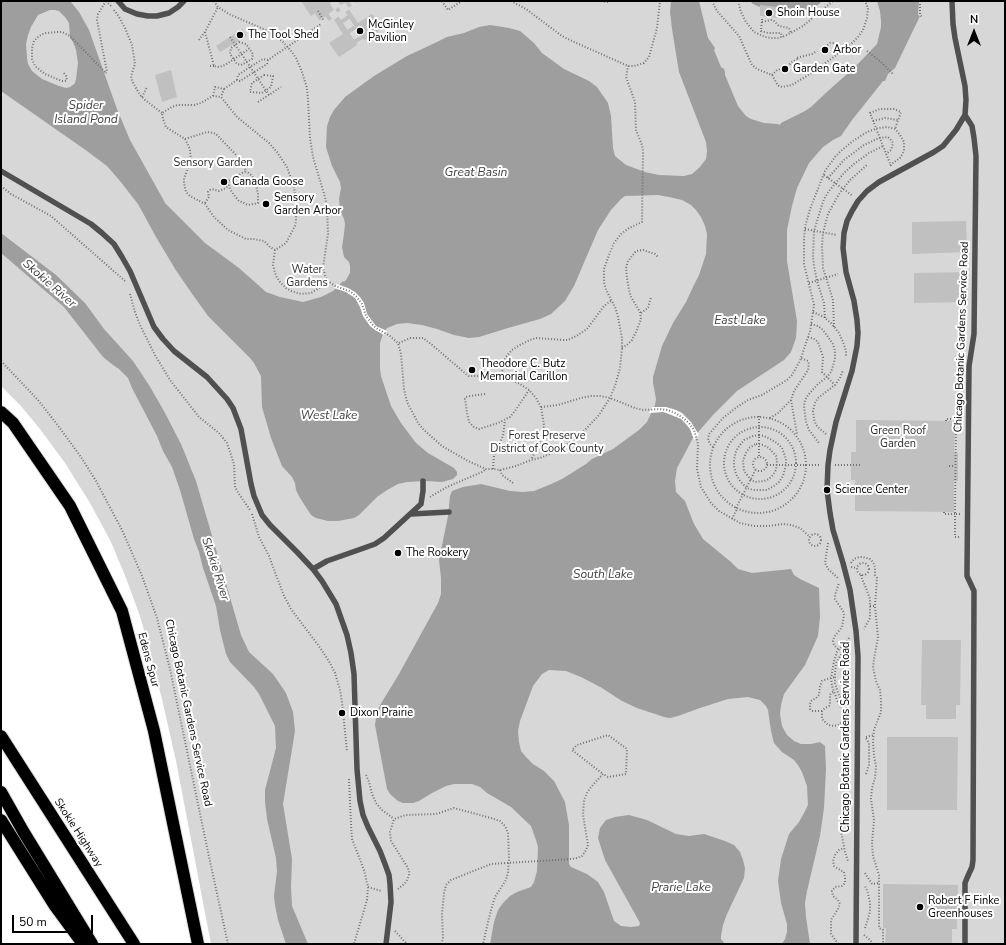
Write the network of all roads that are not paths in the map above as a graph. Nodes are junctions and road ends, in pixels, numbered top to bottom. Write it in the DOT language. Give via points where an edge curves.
graph roads {
  1 [pos="118,1"];
  2 [pos="184,1"];
  3 [pos="952,1"];
  4 [pos="965,115"];
  5 [pos="1,170"];
  6 [pos="1,412"];
  7 [pos="423,481"];
  8 [pos="449,512"];
  9 [pos="410,514"];
  10 [pos="313,569"];
  11 [pos="1,736"];
  12 [pos="1,792"];
  13 [pos="1,820"];
  14 [pos="83,944"];
  15 [pos="92,944"];
  16 [pos="134,944"];
  17 [pos="198,944"];
  18 [pos="386,944"];
  19 [pos="856,944"];
  20 [pos="965,944"];
  1 -- 2 [label="lane" via="125,9 148,16 169,13"];
  3 -- 4 [label="lane, Chicago Botanic Gardens Service Road" via="955,38 965,86"];
  4 -- 19 [label="lane, Chicago Botanic Gardens Service Road" via="944,146 867,191 852,211 844,233 846,272 854,301 858,333 852,371 830,450 827,490 832,524 850,590 858,656 854,864"];
  4 -- 20 [label="lane, Chicago Botanic Gardens Service Road" via="972,126 976,156 974,334 969,366 967,571 974,591 973,860 965,884"];
  5 -- 10 [label="lane" via="91,224 114,244 130,271 154,327 174,351 211,381 233,408 241,429 254,496 262,515"];
  6 -- 17 [label="highway, Edens Spur" via="13,423 70,506 122,611 154,731"];
  7 -- 9 [label="lane" via="421,504"];
  8 -- 9 [label="lane"];
  9 -- 10 [label="lane" via="375,544 327,561"];
  10 -- 18 [label="lane" via="336,604 351,653 360,801 363,815 389,875 391,897"];
  11 -- 16 [label="highway, Skokie Highway"];
  12 -- 15 [label="highway"];
  13 -- 14 [label="highway" via="55,906"];
}
